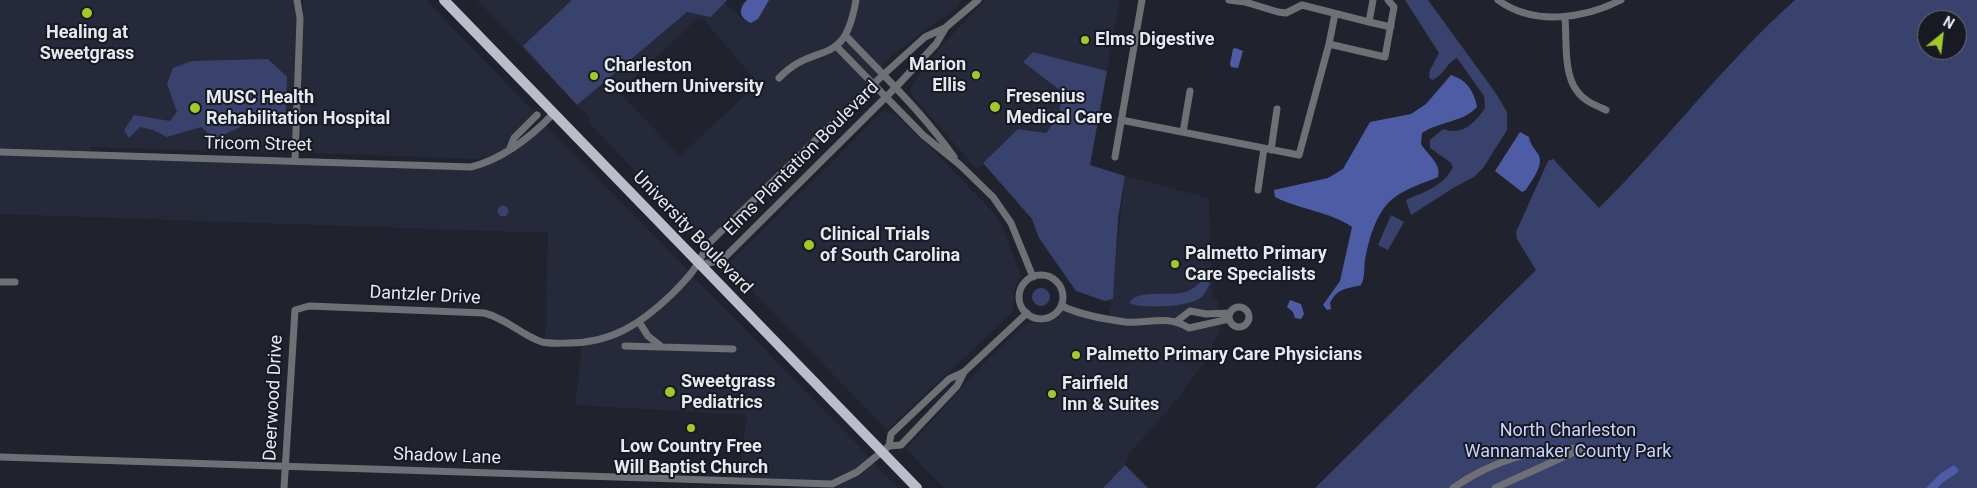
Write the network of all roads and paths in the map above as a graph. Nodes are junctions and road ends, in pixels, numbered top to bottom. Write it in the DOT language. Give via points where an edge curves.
graph roads {
  1 [pos="297,0"];
  2 [pos="444,0"];
  3 [pos="856,0"];
  4 [pos="978,0"];
  5 [pos="1142,0"];
  6 [pos="1229,0"];
  7 [pos="1374,0"];
  8 [pos="1388,0"];
  9 [pos="1498,0"];
  10 [pos="1621,0"];
  11 [pos="1335,14"];
  12 [pos="1565,18"];
  13 [pos="1369,22"];
  14 [pos="1391,27"];
  15 [pos="945,28"];
  16 [pos="1136,33"];
  17 [pos="846,37"];
  18 [pos="1170,40"];
  19 [pos="1329,44"];
  20 [pos="837,47"];
  21 [pos="883,75"];
  22 [pos="778,78"];
  23 [pos="874,84"];
  24 [pos="897,86"];
  25 [pos="1190,91"];
  26 [pos="885,98"];
  27 [pos="1278,109"];
  28 [pos="1606,110"];
  29 [pos="554,113"];
  30 [pos="537,116"];
  31 [pos="1121,120"];
  32 [pos="1183,132"];
  33 [pos="510,148"];
  34 [pos="1268,149"];
  35 [pos="0,152"];
  36 [pos="1115,157"];
  37 [pos="295,160"];
  38 [pos="960,165"];
  39 [pos="1258,190"];
  40 [pos="699,265"];
  41 [pos="1033,277"];
  42 [pos="0,282"];
  43 [pos="15,282"];
  44 [pos="1062,306"];
  45 [pos="295,310"];
  46 [pos="1027,313"];
  47 [pos="1177,321"];
  48 [pos="639,322"];
  49 [pos="625,346"];
  50 [pos="663,348"];
  51 [pos="733,349"];
  52 [pos="964,372"];
  53 [pos="886,449"];
  54 [pos="0,457"];
  55 [pos="285,466"];
  56 [pos="284,488"];
  57 [pos="917,488"];
  58 [pos="1453,488"];
  59 [pos="1495,488"];
  1 -- 37 [label="street" via="300,18"];
  2 -- 29 [label="main road, University Boulevard"];
  3 -- 17 [label="street"];
  4 -- 15 [label="street, Elms Plantation Boulevard"];
  5 -- 16 [label="street"];
  6 -- 11 [label="street" via="1278,12 1286,13 1302,5"];
  7 -- 13 [label="street"];
  8 -- 14 [label="street" via="1394,7"];
  9 -- 12 [label="street" via="1507,7 1533,14"];
  10 -- 12 [label="street"];
  11 -- 13 [label="street"];
  11 -- 19 [label="street"];
  12 -- 28 [label="street" via="1569,65 1576,91"];
  13 -- 14 [label="street"];
  14 -- 19 [label="street" via="1385,57"];
  15 -- 21 [label="street, Elms Plantation Boulevard" via="925,38"];
  15 -- 24 [label="street, Elms Plantation Boulevard" via="936,44"];
  16 -- 18 [label="street"];
  16 -- 31 [label="street"];
  17 -- 20 [label="street"];
  17 -- 21 [label="street"];
  19 -- 34 [label="street" via="1299,155"];
  20 -- 22 [label="street" via="793,66"];
  20 -- 23 [label="street"];
  21 -- 23 [label="street, Elms Plantation Boulevard"];
  21 -- 24 [label="street"];
  23 -- 26 [label="street"];
  23 -- 40 [label="street, Elms Plantation Boulevard" via="707,245"];
  24 -- 26 [label="street, Elms Plantation Boulevard"];
  24 -- 38 [label="street"];
  25 -- 32 [label="street"];
  26 -- 38 [label="street"];
  26 -- 40 [label="street, Elms Plantation Boulevard" via="722,260"];
  27 -- 34 [label="street"];
  29 -- 33 [label="street, Tricom Street" via="526,140"];
  29 -- 40 [label="main road, University Boulevard"];
  30 -- 33 [label="street, Tricom Street" via="514,138"];
  31 -- 32 [label="street"];
  31 -- 36 [label="street"];
  32 -- 34 [label="street"];
  33 -- 37 [label="street, Tricom Street" via="488,163 471,167"];
  34 -- 39 [label="street"];
  35 -- 37 [label="street, Tricom Street"];
  38 -- 41 [label="street" via="993,197 1011,223"];
  40 -- 48 [label="street, Dantzler Drive"];
  40 -- 53 [label="main road, University Boulevard"];
  41 -- 44 [label="street" via="1044,276 1056,281 1063,293"];
  41 -- 46 [label="street" via="1026,282 1020,294 1020,302"];
  42 -- 43 [label="street"];
  44 -- 46 [label="street" via="1046,319"];
  44 -- 47 [label="street" via="1126,322"];
  45 -- 48 [label="street, Dantzler Drive" via="309,306 484,313 550,343 598,341"];
  45 -- 55 [label="street, Deerwood Drive"];
  46 -- 52 [label="street"];
  47 -- 47 [label="street" via="1189,328 1230,316 1190,311"];
  48 -- 50 [label="street" via="648,336"];
  49 -- 50 [label="street"];
  50 -- 51 [label="street"];
  52 -- 53 [label="street" via="949,379 891,434"];
  52 -- 53 [label="street" via="957,386 901,445"];
  53 -- 55 [label="street, Shadow Lane" via="846,479 823,485"];
  53 -- 57 [label="main road, University Boulevard"];
  54 -- 55 [label="street, Shadow Lane"];
  55 -- 56 [label="street, Deerwood Drive"];
  58 -- 59 [label="street" via="1488,467 1522,455 1551,448 1583,448"];
}
